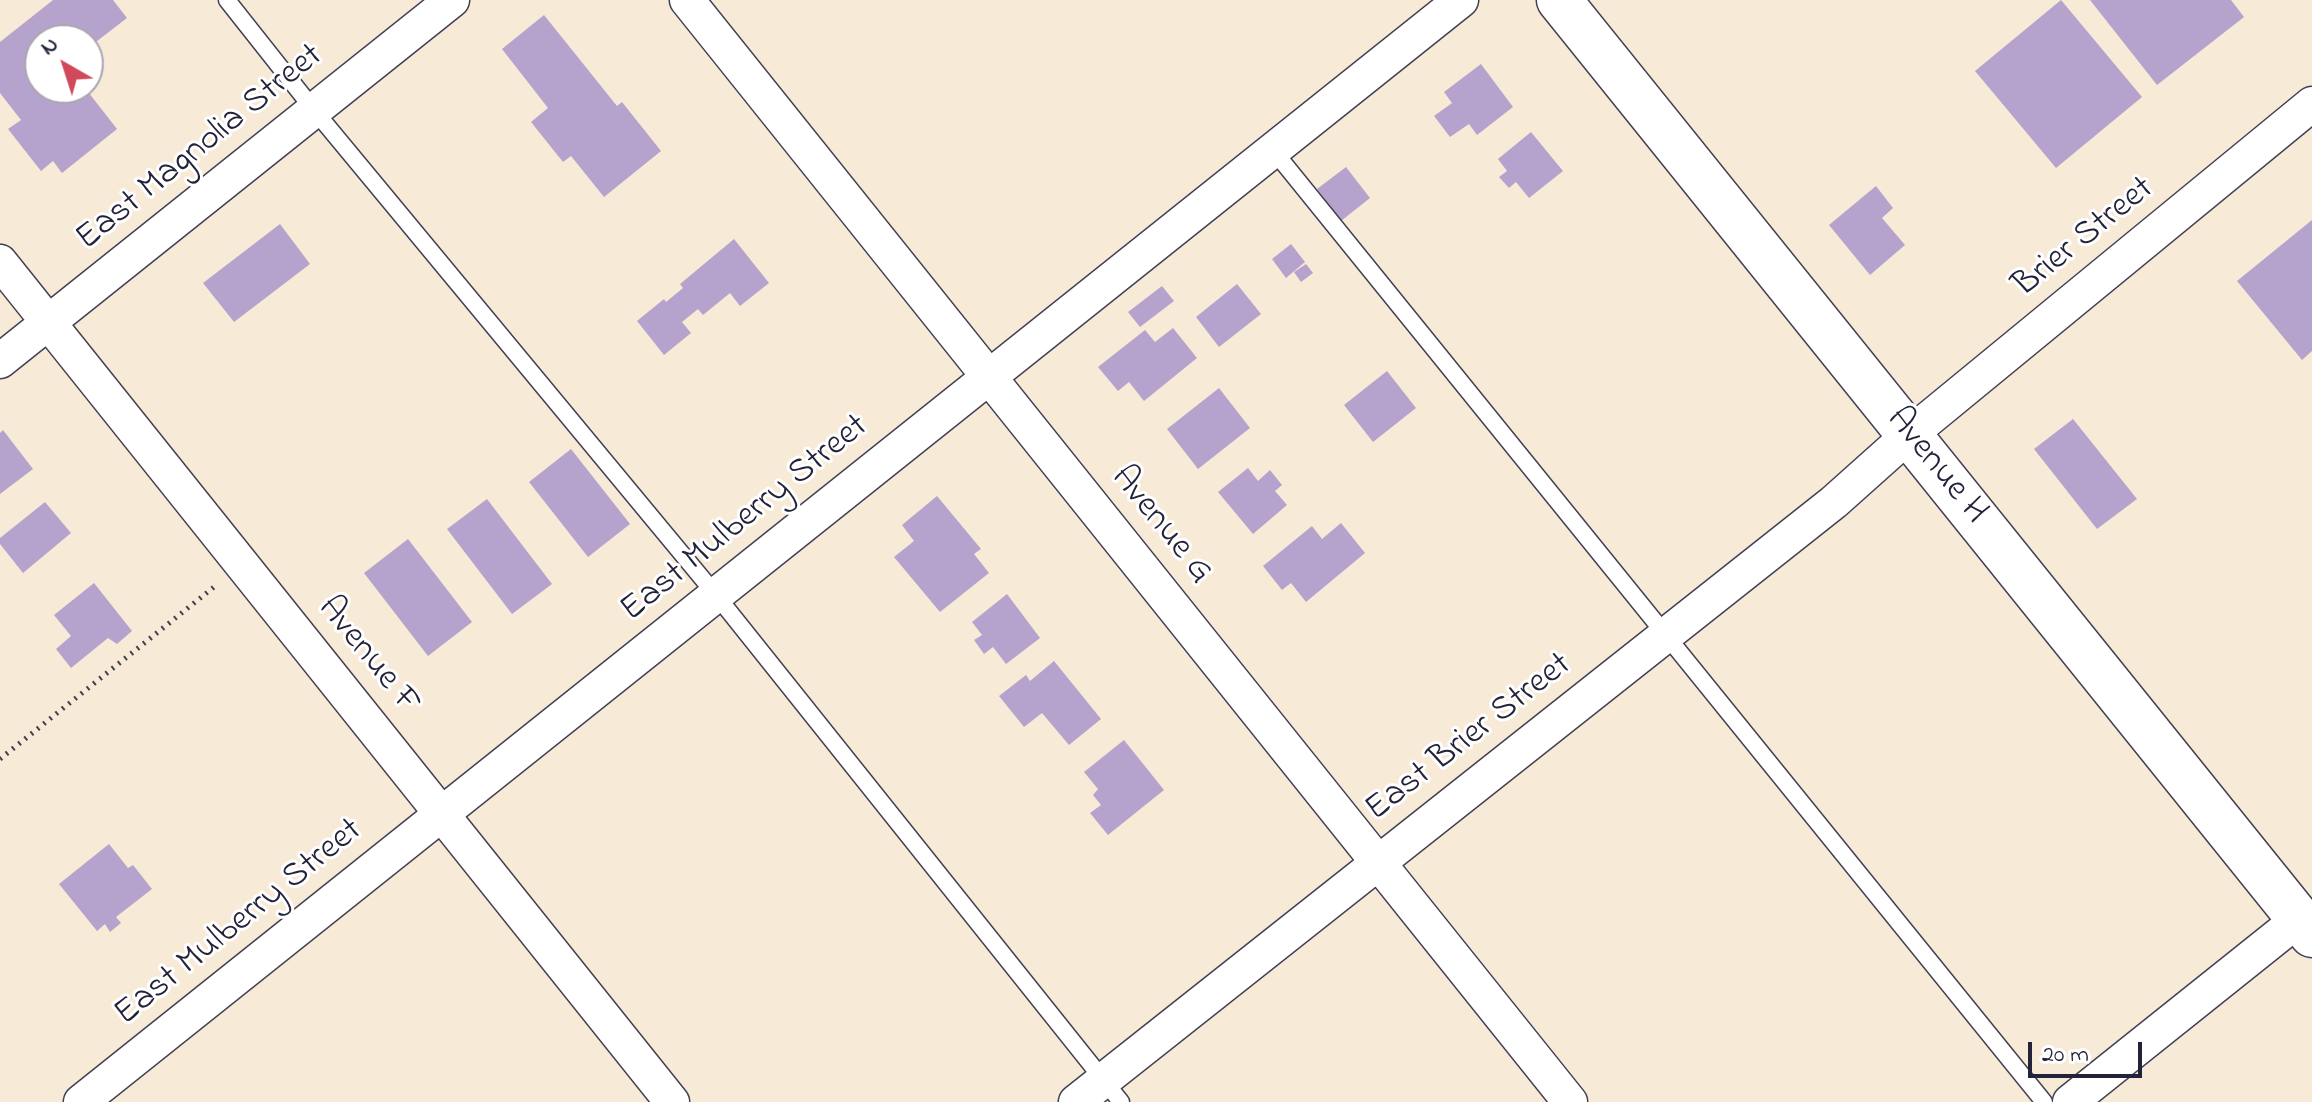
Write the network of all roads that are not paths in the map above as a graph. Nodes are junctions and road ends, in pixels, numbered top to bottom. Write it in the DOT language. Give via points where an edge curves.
graph roads {
  1 [pos="227,0"];
  2 [pos="452,0"];
  3 [pos="687,0"];
  4 [pos="1461,0"];
  5 [pos="1559,0"];
  6 [pos="2312,104"];
  7 [pos="314,110"];
  8 [pos="1273,150"];
  9 [pos="0,262"];
  10 [pos="48,323"];
  11 [pos="0,361"];
  12 [pos="989,377"];
  13 [pos="1909,435"];
  14 [pos="716,595"];
  15 [pos="1665,636"];
  16 [pos="442,814"];
  17 [pos="1378,863"];
  18 [pos="2306,927"];
  19 [pos="1112,1091"];
  20 [pos="81,1102"];
  21 [pos="672,1102"];
  22 [pos="1076,1102"];
  23 [pos="1570,1102"];
  24 [pos="2044,1102"];
  25 [pos="2070,1102"];
  1 -- 7 [label="lane"];
  2 -- 7 [label="street, East Magnolia Street"];
  3 -- 12 [label="street, Avenue G"];
  4 -- 8 [label="street, East Mulberry Street"];
  5 -- 13 [label="street, Avenue H"];
  6 -- 13 [label="street, Brier Street"];
  7 -- 10 [label="street, East Magnolia Street"];
  7 -- 14 [label="lane"];
  8 -- 12 [label="street, East Mulberry Street"];
  8 -- 15 [label="lane"];
  9 -- 10 [label="street, Avenue F"];
  10 -- 11 [label="street, East Magnolia Street"];
  10 -- 16 [label="street, Avenue F"];
  12 -- 14 [label="street, East Mulberry Street"];
  12 -- 17 [label="street, Avenue G"];
  13 -- 15 [label="street, East Brier Street" via="1834,502"];
  13 -- 18 [label="street, Avenue H"];
  14 -- 16 [label="street, East Mulberry Street"];
  14 -- 19 [label="lane"];
  15 -- 17 [label="street, East Brier Street"];
  15 -- 24 [label="lane"];
  16 -- 20 [label="street, East Mulberry Street"];
  16 -- 21 [label="street, Avenue F"];
  17 -- 19 [label="street, East Brier Street"];
  17 -- 23 [label="street, Avenue G"];
  18 -- 25 [label="street"];
  19 -- 22 [label="street, East Brier Street"];
}
